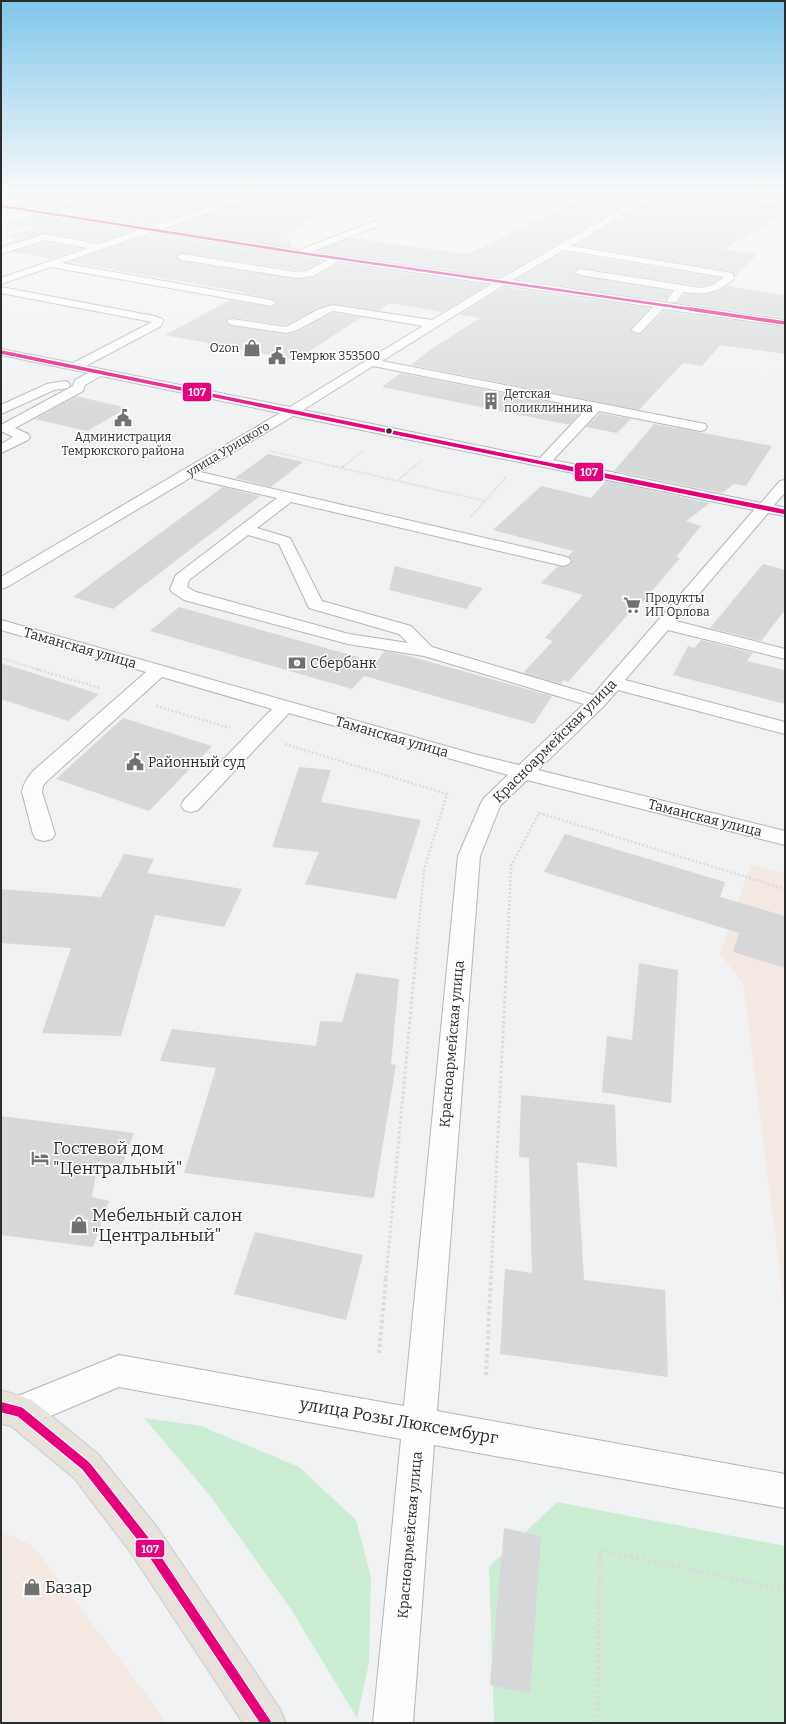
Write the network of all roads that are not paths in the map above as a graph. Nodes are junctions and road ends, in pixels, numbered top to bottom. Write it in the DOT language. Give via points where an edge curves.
graph roads {
  1 [pos="5,270"];
  2 [pos="31,270"];
  3 [pos="85,270"];
  4 [pos="263,270"];
  5 [pos="315,270"];
  6 [pos="423,270"];
  7 [pos="522,270"];
  8 [pos="701,270"];
  9 [pos="580,272"];
  10 [pos="21,274"];
  11 [pos="1,280"];
  12 [pos="502,282"];
  13 [pos="680,288"];
  14 [pos="1,290"];
  15 [pos="271,303"];
  16 [pos="665,306"];
  17 [pos="232,322"];
  18 [pos="785,323"];
  19 [pos="434,324"];
  20 [pos="637,330"];
  21 [pos="1,352"];
  22 [pos="371,362"];
  23 [pos="75,367"];
  24 [pos="99,372"];
  25 [pos="79,383"];
  26 [pos="595,406"];
  27 [pos="1,410"];
  28 [pos="292,411"];
  29 [pos="700,427"];
  30 [pos="1,449"];
  31 [pos="544,462"];
  32 [pos="188,473"];
  33 [pos="785,484"];
  34 [pos="289,496"];
  35 [pos="766,508"];
  36 [pos="785,512"];
  37 [pos="246,529"];
  38 [pos="563,561"];
  39 [pos="1,584"];
  40 [pos="666,624"];
  41 [pos="1,625"];
  42 [pos="426,651"];
  43 [pos="785,654"];
  44 [pos="159,670"];
  45 [pos="614,683"];
  46 [pos="597,702"];
  47 [pos="285,706"];
  48 [pos="785,728"];
  49 [pos="524,773"];
  50 [pos="191,805"];
  51 [pos="44,834"];
  52 [pos="785,838"];
  53 [pos="10,1410"];
  54 [pos="419,1425"];
  55 [pos="785,1491"];
  56 [pos="266,1723"];
  57 [pos="393,1723"];
  1 -- 10 [label="street"];
  2 -- 10 [label="street"];
  3 -- 15 [label="street"];
  4 -- 5 [label="street" via="296,276"];
  6 -- 12 [label="street"];
  7 -- 12 [label="street, улица Урицкого"];
  8 -- 13 [label="street" via="728,275 729,278 709,291"];
  9 -- 13 [label="street"];
  10 -- 11 [label="street"];
  12 -- 16 [label="street"];
  12 -- 19 [label="street, улица Урицкого"];
  13 -- 16 [label="street"];
  14 -- 23 [label="street" via="158,321 157,324"];
  16 -- 18 [label="street"];
  16 -- 20 [label="street"];
  17 -- 19 [label="street" via="287,330 332,308"];
  19 -- 22 [label="street, улица Урицкого"];
  21 -- 23 [label="street"];
  22 -- 26 [label="street"];
  22 -- 28 [label="street, улица Урицкого"];
  23 -- 24 [label="street"];
  24 -- 25 [label="street"];
  24 -- 28 [label="street"];
  25 -- 27 [label="street" via="51,386"];
  25 -- 30 [label="street" via="79,388 5,428 23,437"];
  26 -- 29 [label="street"];
  26 -- 31 [label="street"];
  28 -- 31 [label="street"];
  28 -- 32 [label="street, улица Урицкого"];
  31 -- 35 [label="street"];
  32 -- 34 [label="street"];
  32 -- 39 [label="street, улица Урицкого"];
  33 -- 35 [label="street, Красноармейская улица"];
  34 -- 37 [label="street"];
  34 -- 38 [label="street"];
  35 -- 36 [label="street"];
  35 -- 40 [label="street, Красноармейская улица"];
  37 -- 42 [label="street" via="285,540 316,604 322,608 405,630"];
  37 -- 42 [label="street" via="182,578 178,589 190,596 348,639"];
  40 -- 43 [label="street"];
  40 -- 45 [label="street, Красноармейская улица"];
  41 -- 44 [label="street, Таманская улица"];
  42 -- 46 [label="street"];
  44 -- 47 [label="street, Таманская улица"];
  44 -- 51 [label="street" via="33,785 32,792"];
  45 -- 46 [label="street, Красноармейская улица"];
  45 -- 48 [label="street"];
  46 -- 49 [label="street, Красноармейская улица"];
  47 -- 49 [label="street, Таманская улица"];
  47 -- 50 [label="street"];
  49 -- 52 [label="street, Таманская улица"];
  49 -- 54 [label="street, Красноармейская улица" via="491,803 469,856"];
  53 -- 54 [label="street, улица Розы Люксембург" via="119,1370"];
  53 -- 56 [label="main road, улица Розы Люксембург" via="86,1466 144,1540"];
  54 -- 55 [label="street, улица Розы Люксембург"];
  54 -- 57 [label="street, Красноармейская улица"];
}
